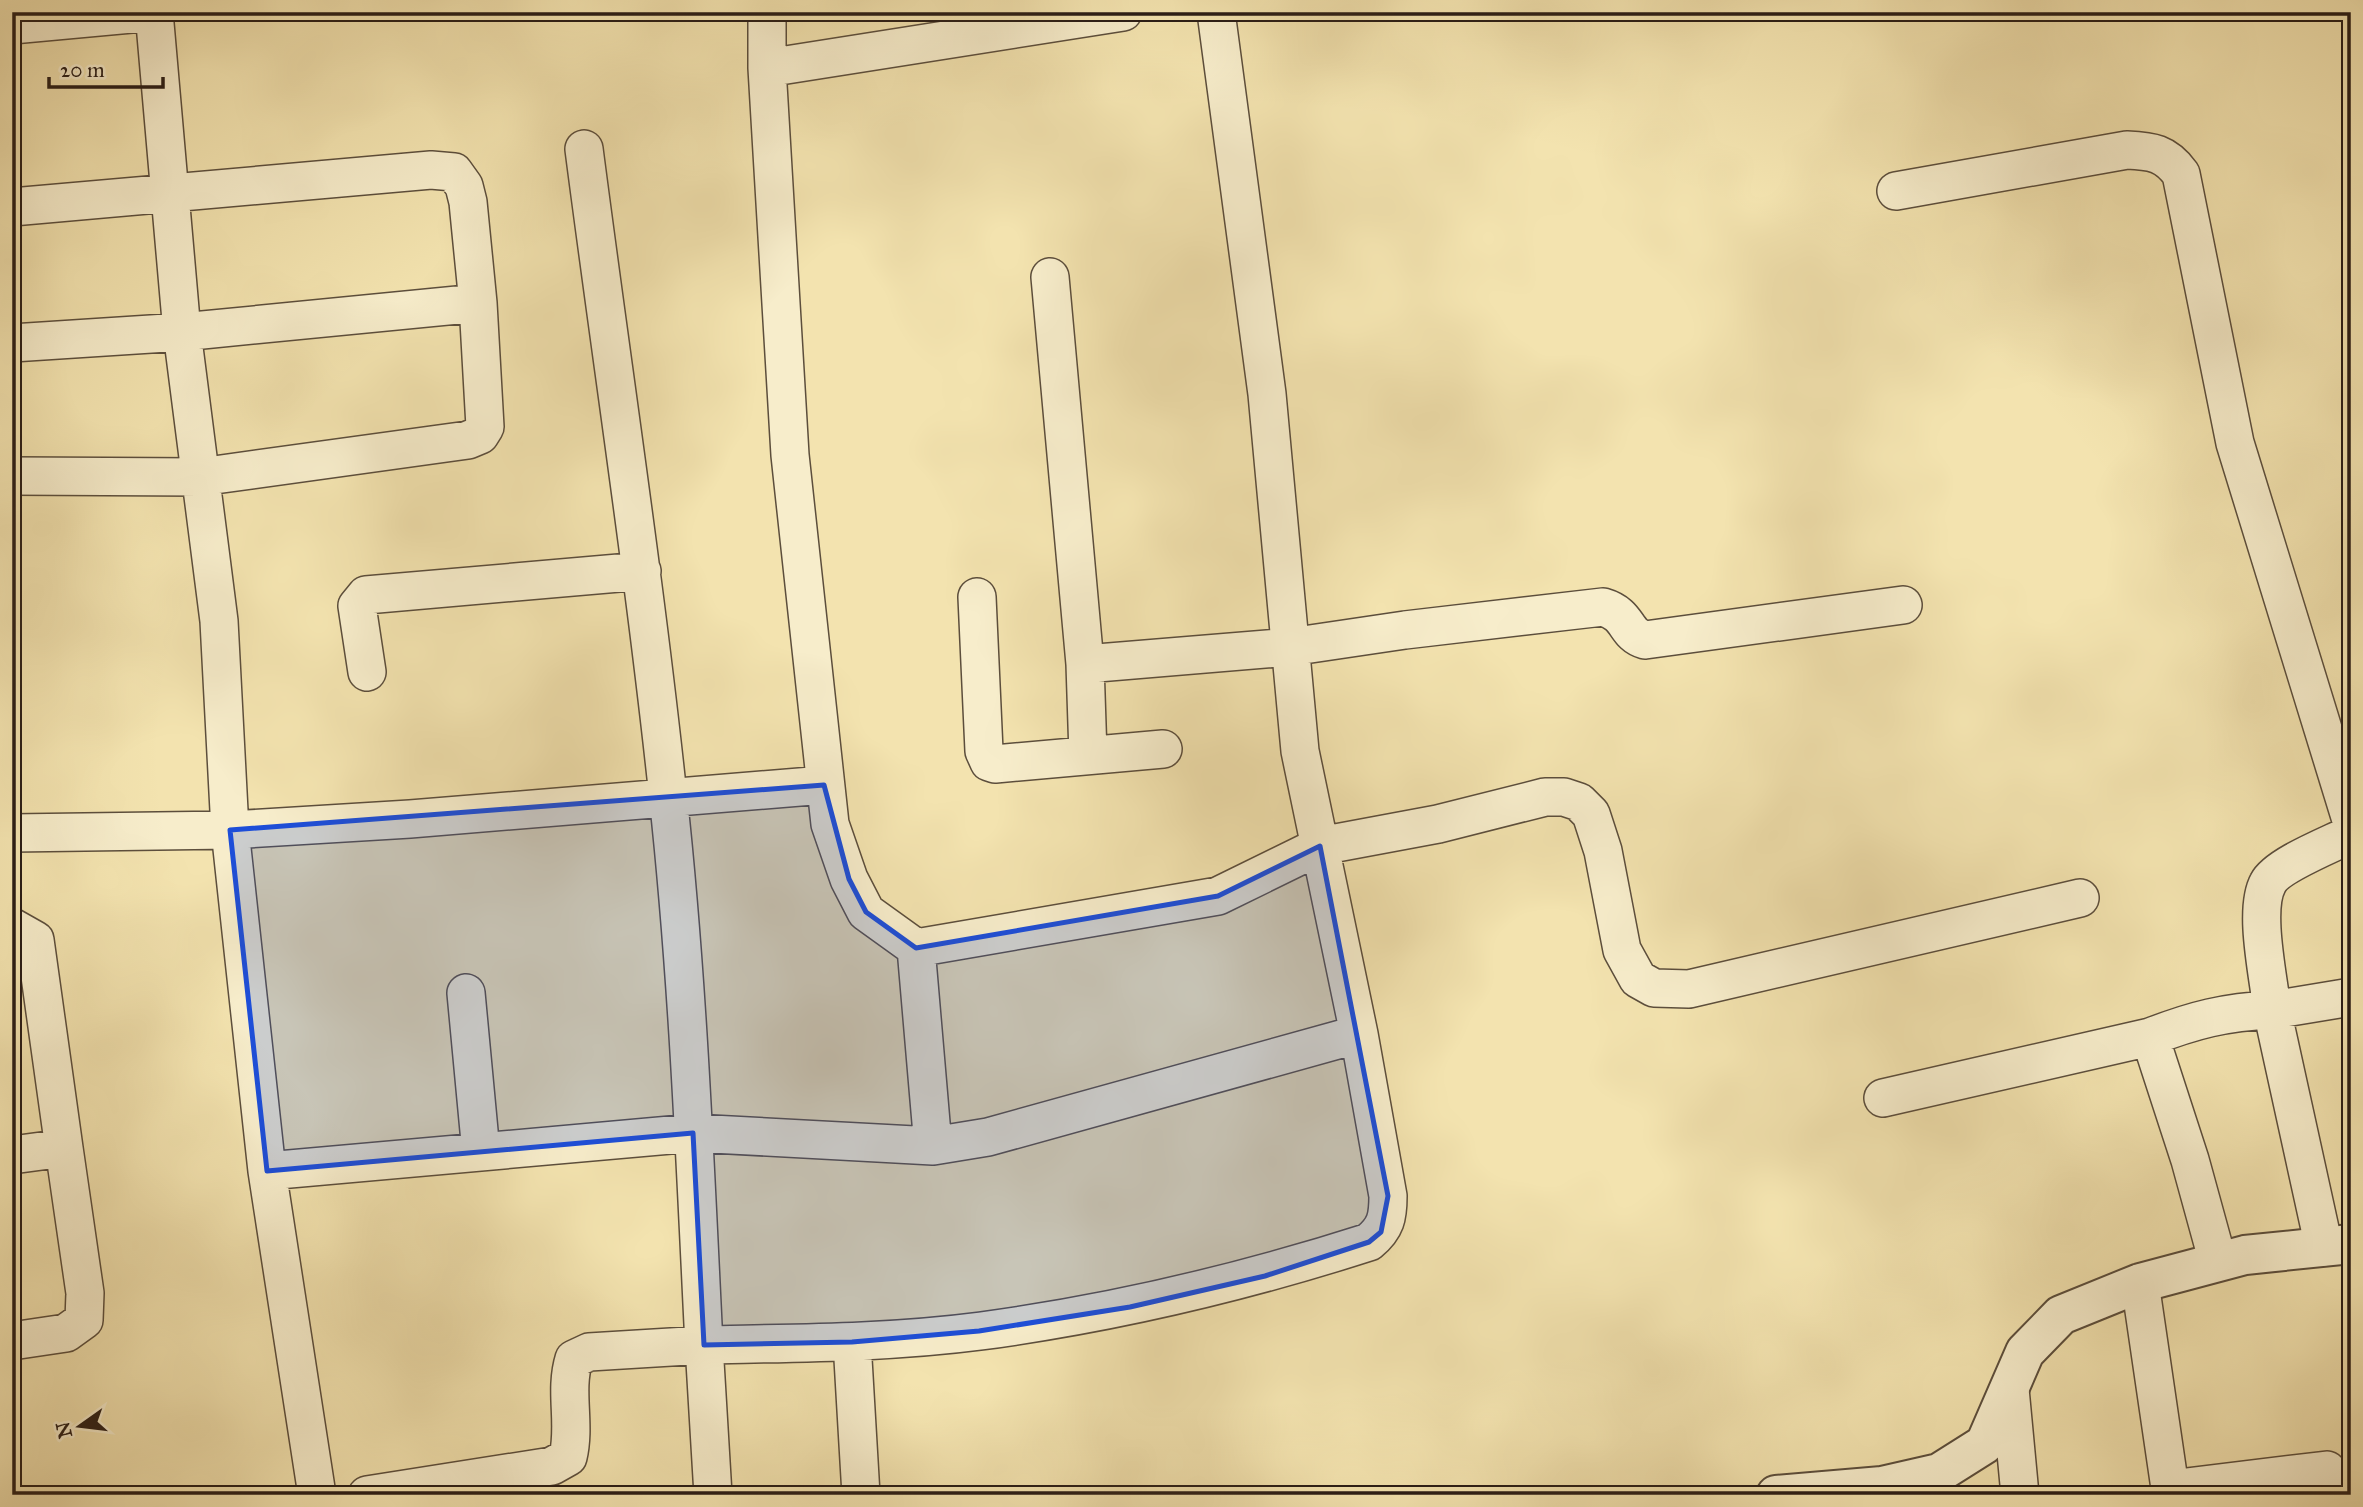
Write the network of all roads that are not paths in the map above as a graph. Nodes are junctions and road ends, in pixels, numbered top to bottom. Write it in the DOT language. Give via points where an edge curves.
graph roads {
  1 [pos="153,12"];
  2 [pos="767,12"];
  3 [pos="1123,12"];
  4 [pos="1216,12"];
  5 [pos="12,25"];
  6 [pos="766,68"];
  7 [pos="584,149"];
  8 [pos="1896,191"];
  9 [pos="169,194"];
  10 [pos="12,207"];
  11 [pos="1050,278"];
  12 [pos="478,303"];
  13 [pos="182,332"];
  14 [pos="12,344"];
  15 [pos="12,476"];
  16 [pos="200,477"];
  17 [pos="642,571"];
  18 [pos="977,597"];
  19 [pos="1903,605"];
  20 [pos="1290,647"];
  21 [pos="1086,664"];
  22 [pos="368,673"];
  23 [pos="1163,749"];
  24 [pos="1088,755"];
  25 [pos="824,785"];
  26 [pos="669,799"];
  27 [pos="2351,820"];
  28 [pos="230,830"];
  29 [pos="12,833"];
  30 [pos="2351,834"];
  31 [pos="1320,846"];
  32 [pos="2080,898"];
  33 [pos="12,928"];
  34 [pos="916,948"];
  35 [pos="466,993"];
  36 [pos="2351,997"];
  37 [pos="2272,1010"];
  38 [pos="1359,1034"];
  39 [pos="2150,1037"];
  40 [pos="1883,1098"];
  41 [pos="693,1133"];
  42 [pos="933,1146"];
  43 [pos="64,1148"];
  44 [pos="481,1152"];
  45 [pos="12,1155"];
  46 [pos="267,1171"];
  47 [pos="2337,1245"];
  48 [pos="2218,1262"];
  49 [pos="2140,1283"];
  50 [pos="12,1341"];
  51 [pos="852,1342"];
  52 [pos="704,1345"];
  53 [pos="2010,1389"];
  54 [pos="2170,1492"];
  55 [pos="317,1495"];
  56 [pos="367,1495"];
  57 [pos="713,1495"];
  58 [pos="861,1495"];
  59 [pos="1776,1495"];
  60 [pos="2020,1495"];
  61 [pos="2331,1495"];
  1 -- 5 [label="street"];
  1 -- 9 [label="street"];
  2 -- 6 [label="street"];
  3 -- 6 [label="street"];
  4 -- 20 [label="street" via="1267,394"];
  6 -- 25 [label="street" via="790,455"];
  7 -- 17 [label="street"];
  8 -- 27 [label="street" via="2127,150 2157,152 2171,160 2181,174 2235,443"];
  9 -- 10 [label="street"];
  9 -- 12 [label="street" via="431,170 454,172 468,202"];
  9 -- 13 [label="street"];
  11 -- 21 [label="street"];
  12 -- 13 [label="street"];
  12 -- 16 [label="street" via="485,427 480,435"];
  13 -- 14 [label="street"];
  13 -- 16 [label="street"];
  15 -- 16 [label="street"];
  16 -- 28 [label="street" via="219,621"];
  17 -- 22 [label="street" via="366,595 357,606"];
  17 -- 26 [label="street"];
  18 -- 24 [label="street" via="985,757 996,764"];
  19 -- 20 [label="street" via="1645,640 1633,634 1622,615 1603,607"];
  20 -- 21 [label="street"];
  20 -- 31 [label="street" via="1300,751"];
  21 -- 24 [label="street"];
  23 -- 24 [label="street"];
  25 -- 26 [label="street"];
  25 -- 34 [label="street" via="830,824 866,912"];
  26 -- 28 [label="street"];
  26 -- 41 [label="street"];
  28 -- 29 [label="street"];
  28 -- 46 [label="street"];
  30 -- 37 [label="street" via="2280,870 2268,882 2262,908"];
  31 -- 32 [label="street" via="1438,824 1545,797 1579,802 1591,814 1603,851 1622,950 1639,979 1654,988 1689,989"];
  31 -- 34 [label="street" via="1218,897"];
  31 -- 38 [label="street"];
  33 -- 43 [label="street" via="35,940"];
  34 -- 42 [label="street"];
  35 -- 44 [label="street"];
  36 -- 37 [label="street"];
  37 -- 39 [label="street" via="2193,1020"];
  37 -- 47 [label="street"];
  38 -- 42 [label="street" via="988,1138"];
  38 -- 51 [label="street" via="1388,1196 1388,1218 1369,1242 1265,1276 1130,1307 979,1331"];
  39 -- 40 [label="street"];
  39 -- 48 [label="street"];
  41 -- 42 [label="street"];
  41 -- 44 [label="street"];
  41 -- 52 [label="street"];
  43 -- 45 [label="street"];
  43 -- 50 [label="street" via="85,1320 66,1333"];
  44 -- 46 [label="street"];
  46 -- 55 [label="street"];
  47 -- 48 [label="street"];
  48 -- 49 [label="street"];
  49 -- 53 [label="street" via="2061,1315 2025,1352"];
  49 -- 54 [label="street"];
  51 -- 52 [label="street"];
  51 -- 58 [label="street"];
  52 -- 56 [label="street" via="589,1352 575,1359 568,1377 573,1435 568,1457 551,1466"];
  52 -- 57 [label="street"];
  53 -- 59 [label="street" via="1985,1444 1938,1473 1882,1486"];
  53 -- 60 [label="street"];
  54 -- 61 [label="street" via="2328,1470"];
}
